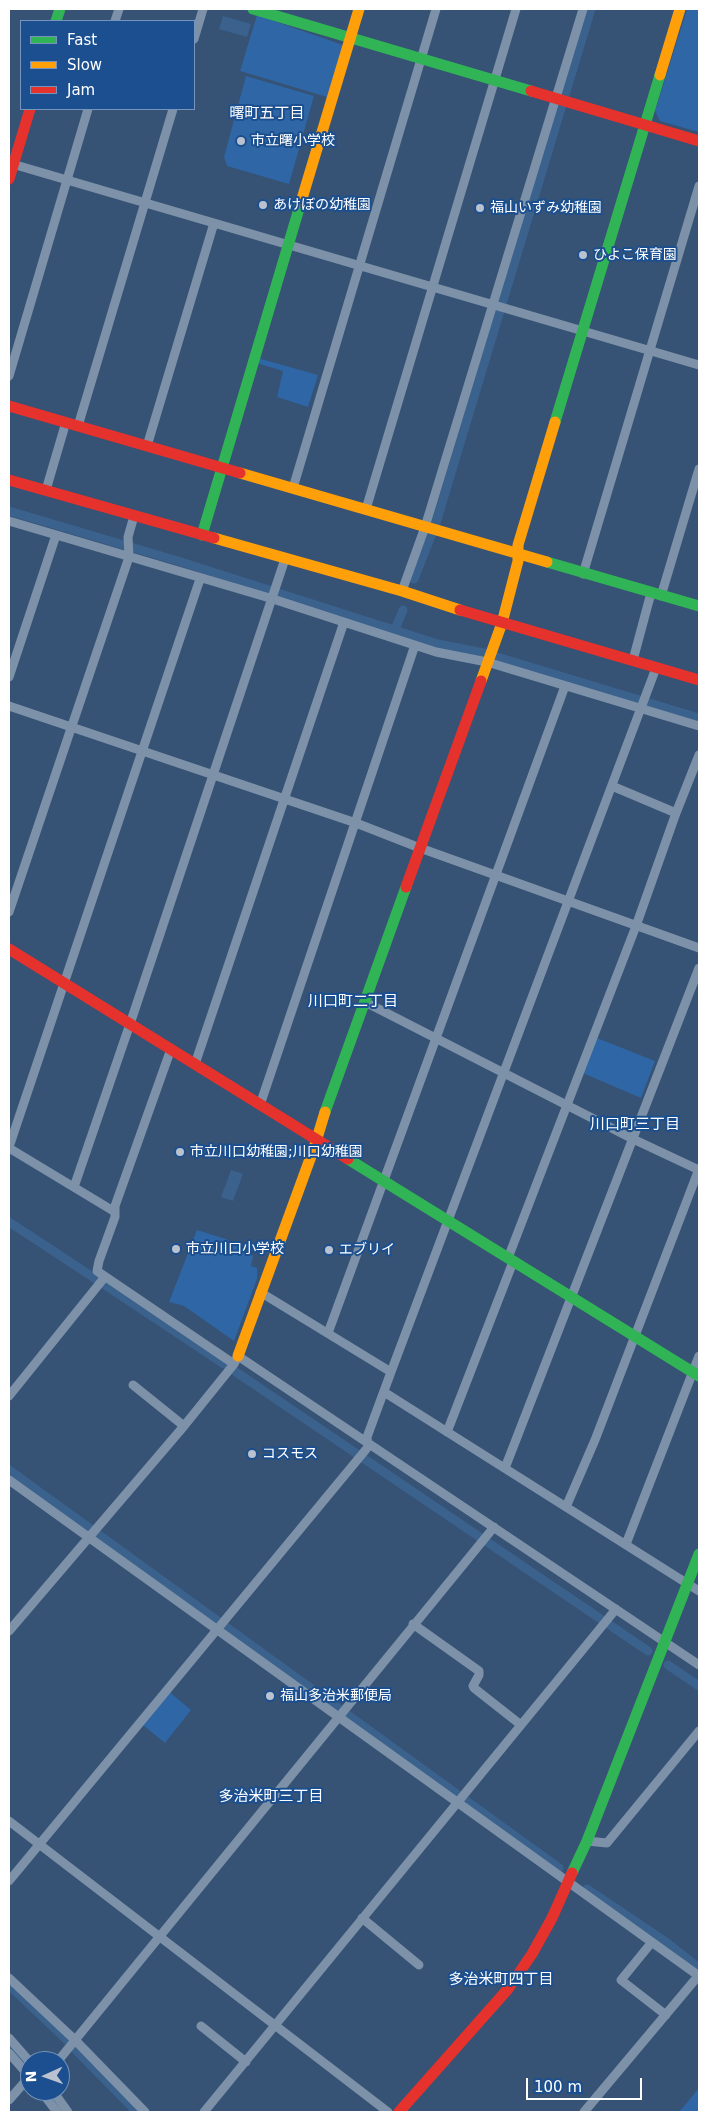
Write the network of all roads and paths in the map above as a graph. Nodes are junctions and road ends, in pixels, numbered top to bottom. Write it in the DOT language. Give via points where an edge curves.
graph roads {
  1 [pos="203,9"];
  2 [pos="253,9"];
  3 [pos="359,9"];
  4 [pos="436,9"];
  5 [pos="516,9"];
  6 [pos="582,9"];
  7 [pos="680,9"];
  8 [pos="276,12"];
  9 [pos="195,36"];
  10 [pos="350,38"];
  11 [pos="421,58"];
  12 [pos="494,81"];
  13 [pos="560,100"];
  14 [pos="30,110"];
  15 [pos="88,110"];
  16 [pos="173,110"];
  17 [pos="645,126"];
  18 [pos="699,141"];
  19 [pos="11,164"];
  20 [pos="9,179"];
  21 [pos="68,180"];
  22 [pos="699,186"];
  23 [pos="145,203"];
  24 [pos="214,223"];
  25 [pos="287,245"];
  26 [pos="359,265"];
  27 [pos="433,287"];
  28 [pos="499,305"];
  29 [pos="583,330"];
  30 [pos="650,350"];
  31 [pos="699,365"];
  32 [pos="9,376"];
  33 [pos="9,406"];
  34 [pos="66,422"];
  35 [pos="78,426"];
  36 [pos="146,446"];
  37 [pos="221,467"];
  38 [pos="699,468"];
  39 [pos="9,480"];
  40 [pos="293,488"];
  41 [pos="46,490"];
  42 [pos="366,509"];
  43 [pos="134,516"];
  44 [pos="9,521"];
  45 [pos="431,528"];
  46 [pos="56,535"];
  47 [pos="202,535"];
  48 [pos="518,554"];
  49 [pos="129,557"];
  50 [pos="285,559"];
  51 [pos="583,574"];
  52 [pos="200,579"];
  53 [pos="402,591"];
  54 [pos="656,594"];
  55 [pos="272,599"];
  56 [pos="699,606"];
  57 [pos="344,622"];
  58 [pos="502,623"];
  59 [pos="415,645"];
  60 [pos="490,656"];
  61 [pos="633,660"];
  62 [pos="656,668"];
  63 [pos="9,677"];
  64 [pos="699,680"];
  65 [pos="565,686"];
  66 [pos="9,706"];
  67 [pos="641,710"];
  68 [pos="699,726"];
  69 [pos="71,727"];
  70 [pos="142,751"];
  71 [pos="699,755"];
  72 [pos="214,775"];
  73 [pos="612,786"];
  74 [pos="285,799"];
  75 [pos="676,813"];
  76 [pos="356,822"];
  77 [pos="420,848"];
  78 [pos="496,875"];
  79 [pos="568,901"];
  80 [pos="9,912"];
  81 [pos="636,926"];
  82 [pos="699,948"];
  83 [pos="9,949"];
  84 [pos="699,968"];
  85 [pos="64,983"];
  86 [pos="365,1002"];
  87 [pos="130,1024"];
  88 [pos="436,1039"];
  89 [pos="171,1049"];
  90 [pos="196,1064"];
  91 [pos="505,1073"];
  92 [pos="260,1105"];
  93 [pos="568,1106"];
  94 [pos="633,1139"];
  95 [pos="316,1140"];
  96 [pos="9,1147"];
  97 [pos="699,1170"];
  98 [pos="384,1181"];
  99 [pos="74,1187"];
  100 [pos="115,1212"];
  101 [pos="448,1222"];
  102 [pos="511,1260"];
  103 [pos="104,1278"];
  104 [pos="260,1292"];
  105 [pos="571,1297"];
  106 [pos="328,1333"];
  107 [pos="635,1337"];
  108 [pos="699,1356"];
  109 [pos="236,1360"];
  110 [pos="391,1372"];
  111 [pos="696,1374"];
  112 [pos="133,1385"];
  113 [pos="384,1392"];
  114 [pos="9,1396"];
  115 [pos="184,1426"];
  116 [pos="447,1432"];
  117 [pos="367,1442"];
  118 [pos="505,1468"];
  119 [pos="9,1480"];
  120 [pos="566,1507"];
  121 [pos="494,1527"];
  122 [pos="92,1534"];
  123 [pos="626,1544"];
  124 [pos="699,1554"];
  125 [pos="688,1583"];
  126 [pos="699,1591"];
  127 [pos="616,1609"];
  128 [pos="413,1624"];
  129 [pos="220,1626"];
  130 [pos="9,1631"];
  131 [pos="664,1641"];
  132 [pos="699,1665"];
  133 [pos="341,1714"];
  134 [pos="521,1725"];
  135 [pos="699,1731"];
  136 [pos="460,1799"];
  137 [pos="9,1821"];
  138 [pos="586,1842"];
  139 [pos="40,1844"];
  140 [pos="9,1881"];
  141 [pos="569,1883"];
  142 [pos="362,1918"];
  143 [pos="159,1936"];
  144 [pos="652,1942"];
  145 [pos="419,1964"];
  146 [pos="699,1975"];
  147 [pos="9,1978"];
  148 [pos="666,2014"];
  149 [pos="201,2026"];
  150 [pos="276,2027"];
  151 [pos="9,2038"];
  152 [pos="75,2040"];
  153 [pos="20,2051"];
  154 [pos="66,2051"];
  155 [pos="9,2052"];
  156 [pos="246,2062"];
  157 [pos="20,2065"];
  158 [pos="20,2087"];
  159 [pos="9,2100"];
  160 [pos="49,2101"];
  161 [pos="61,2101"];
  162 [pos="57,2112"];
  163 [pos="68,2112"];
  164 [pos="145,2112"];
  165 [pos="204,2112"];
  166 [pos="388,2112"];
  167 [pos="399,2112"];
  168 [pos="584,2112"];
  1 -- 9 [label="street"];
  2 -- 8 [label="street"];
  3 -- 10 [label="street"];
  4 -- 11 [label="street"];
  5 -- 12 [label="street"];
  6 -- 13 [label="street"];
  7 -- 17 [label="street"];
  8 -- 10 [label="street"];
  10 -- 11 [label="street"];
  10 -- 25 [label="street"];
  11 -- 12 [label="street"];
  11 -- 26 [label="street"];
  12 -- 13 [label="street"];
  12 -- 27 [label="street"];
  13 -- 17 [label="street"];
  13 -- 28 [label="street"];
  14 -- 19 [label="street"];
  15 -- 21 [label="street"];
  16 -- 23 [label="street"];
  17 -- 18 [label="street"];
  17 -- 29 [label="street"];
  19 -- 20 [label="street"];
  19 -- 21 [label="street"];
  21 -- 23 [label="street"];
  21 -- 32 [label="street"];
  22 -- 30 [label="street"];
  23 -- 24 [label="street"];
  23 -- 35 [label="street"];
  24 -- 25 [label="street"];
  24 -- 36 [label="street"];
  25 -- 26 [label="street"];
  25 -- 37 [label="street"];
  26 -- 27 [label="street"];
  26 -- 40 [label="street"];
  27 -- 28 [label="street"];
  27 -- 42 [label="street"];
  28 -- 29 [label="street"];
  28 -- 45 [label="street"];
  29 -- 30 [label="street"];
  29 -- 48 [label="street" via="518,545"];
  30 -- 31 [label="street"];
  30 -- 51 [label="street"];
  33 -- 34 [label="street"];
  34 -- 35 [label="street"];
  34 -- 41 [label="street"];
  35 -- 36 [label="street"];
  36 -- 37 [label="street"];
  37 -- 40 [label="street"];
  37 -- 47 [label="street"];
  38 -- 54 [label="street"];
  39 -- 41 [label="street"];
  40 -- 42 [label="street"];
  41 -- 43 [label="street"];
  42 -- 45 [label="street"];
  43 -- 47 [label="street"];
  43 -- 49 [label="street" via="128,537"];
  44 -- 46 [label="street"];
  45 -- 48 [label="street"];
  45 -- 53 [label="street"];
  46 -- 49 [label="street"];
  46 -- 63 [label="street"];
  47 -- 50 [label="street"];
  48 -- 51 [label="street"];
  48 -- 58 [label="street"];
  49 -- 52 [label="street"];
  49 -- 69 [label="street"];
  50 -- 53 [label="street"];
  50 -- 55 [label="street"];
  51 -- 54 [label="street"];
  52 -- 55 [label="street"];
  52 -- 70 [label="street"];
  53 -- 58 [label="street"];
  54 -- 56 [label="street"];
  54 -- 61 [label="street"];
  55 -- 57 [label="street"];
  55 -- 72 [label="street"];
  57 -- 59 [label="street"];
  57 -- 74 [label="street"];
  58 -- 60 [label="street"];
  58 -- 61 [label="street"];
  59 -- 60 [label="street" via="436,652"];
  59 -- 76 [label="street"];
  60 -- 65 [label="street"];
  60 -- 77 [label="street"];
  61 -- 62 [label="street"];
  62 -- 64 [label="street"];
  62 -- 67 [label="street"];
  65 -- 67 [label="street"];
  65 -- 78 [label="street"];
  66 -- 69 [label="street"];
  67 -- 68 [label="street"];
  67 -- 73 [label="street"];
  69 -- 70 [label="street"];
  69 -- 80 [label="street"];
  70 -- 72 [label="street"];
  70 -- 85 [label="street"];
  71 -- 75 [label="street"];
  72 -- 74 [label="street"];
  72 -- 87 [label="street"];
  73 -- 75 [label="street"];
  73 -- 79 [label="street"];
  74 -- 76 [label="street"];
  74 -- 90 [label="street"];
  75 -- 81 [label="street"];
  76 -- 77 [label="street"];
  76 -- 92 [label="street"];
  77 -- 78 [label="street"];
  77 -- 86 [label="street"];
  78 -- 79 [label="street"];
  78 -- 88 [label="street"];
  79 -- 81 [label="street"];
  79 -- 91 [label="street"];
  81 -- 82 [label="street"];
  81 -- 93 [label="street"];
  83 -- 85 [label="street"];
  84 -- 94 [label="street"];
  85 -- 87 [label="street"];
  85 -- 96 [label="street"];
  86 -- 88 [label="street"];
  86 -- 95 [label="street"];
  87 -- 89 [label="street"];
  87 -- 99 [label="street"];
  88 -- 91 [label="street"];
  88 -- 98 [label="street"];
  89 -- 90 [label="street"];
  89 -- 100 [label="street"];
  90 -- 92 [label="street"];
  91 -- 93 [label="street"];
  91 -- 101 [label="street"];
  92 -- 95 [label="street"];
  93 -- 94 [label="street"];
  93 -- 102 [label="street"];
  94 -- 97 [label="street"];
  94 -- 105 [label="street"];
  95 -- 98 [label="street"];
  95 -- 104 [label="street"];
  96 -- 99 [label="street"];
  97 -- 107 [label="street"];
  98 -- 101 [label="street"];
  98 -- 106 [label="street"];
  99 -- 100 [label="street"];
  100 -- 103 [label="street" via="97,1269"];
  101 -- 102 [label="street"];
  101 -- 110 [label="street"];
  102 -- 105 [label="street"];
  102 -- 116 [label="street"];
  103 -- 109 [label="street"];
  103 -- 114 [label="street"];
  104 -- 106 [label="street"];
  104 -- 109 [label="street"];
  105 -- 107 [label="street"];
  105 -- 118 [label="street"];
  106 -- 110 [label="street"];
  107 -- 111 [label="street"];
  107 -- 120 [label="street"];
  108 -- 111 [label="street"];
  109 -- 115 [label="street"];
  109 -- 117 [label="street"];
  110 -- 113 [label="street"];
  111 -- 123 [label="street"];
  112 -- 115 [label="street"];
  113 -- 116 [label="street"];
  113 -- 117 [label="street"];
  115 -- 122 [label="street"];
  116 -- 118 [label="street"];
  117 -- 121 [label="street"];
  117 -- 129 [label="street" via="368,1447 361,1457"];
  118 -- 120 [label="street"];
  119 -- 122 [label="street"];
  120 -- 123 [label="street"];
  121 -- 127 [label="street"];
  121 -- 128 [label="street"];
  122 -- 129 [label="street"];
  122 -- 130 [label="street"];
  123 -- 125 [label="street"];
  124 -- 125 [label="street"];
  125 -- 126 [label="street"];
  125 -- 131 [label="street"];
  127 -- 131 [label="street"];
  127 -- 134 [label="street"];
  128 -- 133 [label="street"];
  128 -- 134 [label="street" via="479,1671 474,1688"];
  129 -- 133 [label="street"];
  129 -- 139 [label="street"];
  131 -- 132 [label="street"];
  131 -- 138 [label="street"];
  133 -- 136 [label="street"];
  133 -- 143 [label="street"];
  134 -- 136 [label="street"];
  135 -- 138 [label="street" via="607,1843"];
  136 -- 141 [label="street"];
  136 -- 142 [label="street"];
  137 -- 139 [label="street"];
  138 -- 141 [label="street"];
  139 -- 140 [label="street"];
  139 -- 143 [label="street"];
  141 -- 144 [label="street"];
  141 -- 167 [label="street" via="532,1954 508,1989"];
  142 -- 145 [label="street"];
  142 -- 150 [label="street"];
  143 -- 150 [label="street"];
  143 -- 152 [label="street"];
  144 -- 146 [label="street"];
  144 -- 148 [label="street" via="620,1980"];
  146 -- 148 [label="street"];
  147 -- 152 [label="street"];
  148 -- 168 [label="street"];
  149 -- 156 [label="street"];
  150 -- 156 [label="street"];
  150 -- 166 [label="street"];
  151 -- 153 [label="street"];
  152 -- 154 [label="street"];
  152 -- 164 [label="street"];
  155 -- 157 [label="street"];
  156 -- 165 [label="street"];
  158 -- 159 [label="street"];
  160 -- 162 [label="street"];
  161 -- 163 [label="street"];
}
